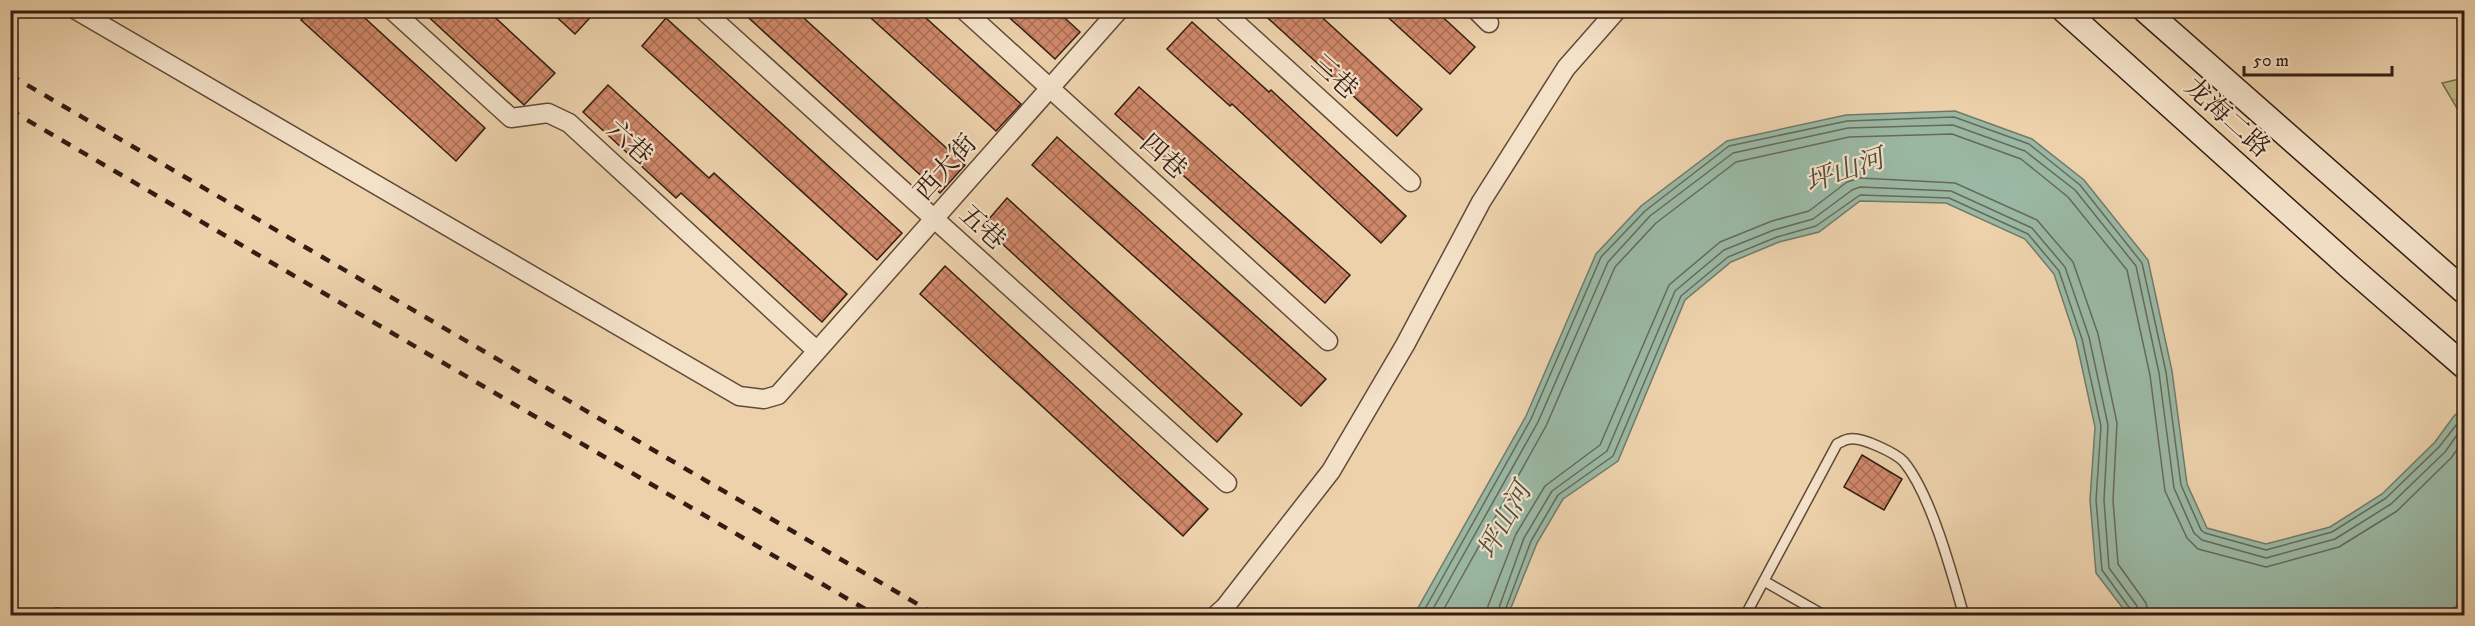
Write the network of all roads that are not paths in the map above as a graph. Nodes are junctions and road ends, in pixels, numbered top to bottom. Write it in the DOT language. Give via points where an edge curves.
graph roads {
  1 [pos="76,10"];
  2 [pos="392,10"];
  3 [pos="703,10"];
  4 [pos="964,10"];
  5 [pos="1119,10"];
  6 [pos="1222,10"];
  7 [pos="1617,10"];
  8 [pos="2064,10"];
  9 [pos="2145,10"];
  10 [pos="1050,89"];
  11 [pos="1411,182"];
  12 [pos="934,219"];
  13 [pos="2464,291"];
  14 [pos="1328,341"];
  15 [pos="814,355"];
  16 [pos="2464,366"];
  17 [pos="1227,483"];
  18 [pos="1764,581"];
  19 [pos="1215,615"];
  20 [pos="1745,615"];
  21 [pos="1825,615"];
  22 [pos="1964,615"];
  1 -- 15 [label="street, 西大街" via="739,396 764,399 778,395"];
  2 -- 15 [label="street, 六巷" via="511,118 548,113 568,123"];
  3 -- 12 [label="street, 五巷"];
  4 -- 10 [label="street, 四巷"];
  5 -- 10 [label="street, 西大街"];
  6 -- 11 [label="street, 三巷"];
  7 -- 19 [label="street" via="1566,68 1481,202 1405,345 1331,471"];
  8 -- 16 [label="main road, 龙海二路"];
  9 -- 13 [label="main road, 龙海二路"];
  10 -- 12 [label="street, 西大街"];
  10 -- 14 [label="street, 四巷"];
  12 -- 15 [label="street, 西大街"];
  12 -- 17 [label="street, 五巷"];
  18 -- 20 [label="lane"];
  18 -- 21 [label="lane"];
  18 -- 22 [label="lane" via="1837,444 1850,438 1878,446 1902,460 1919,485"];
}
